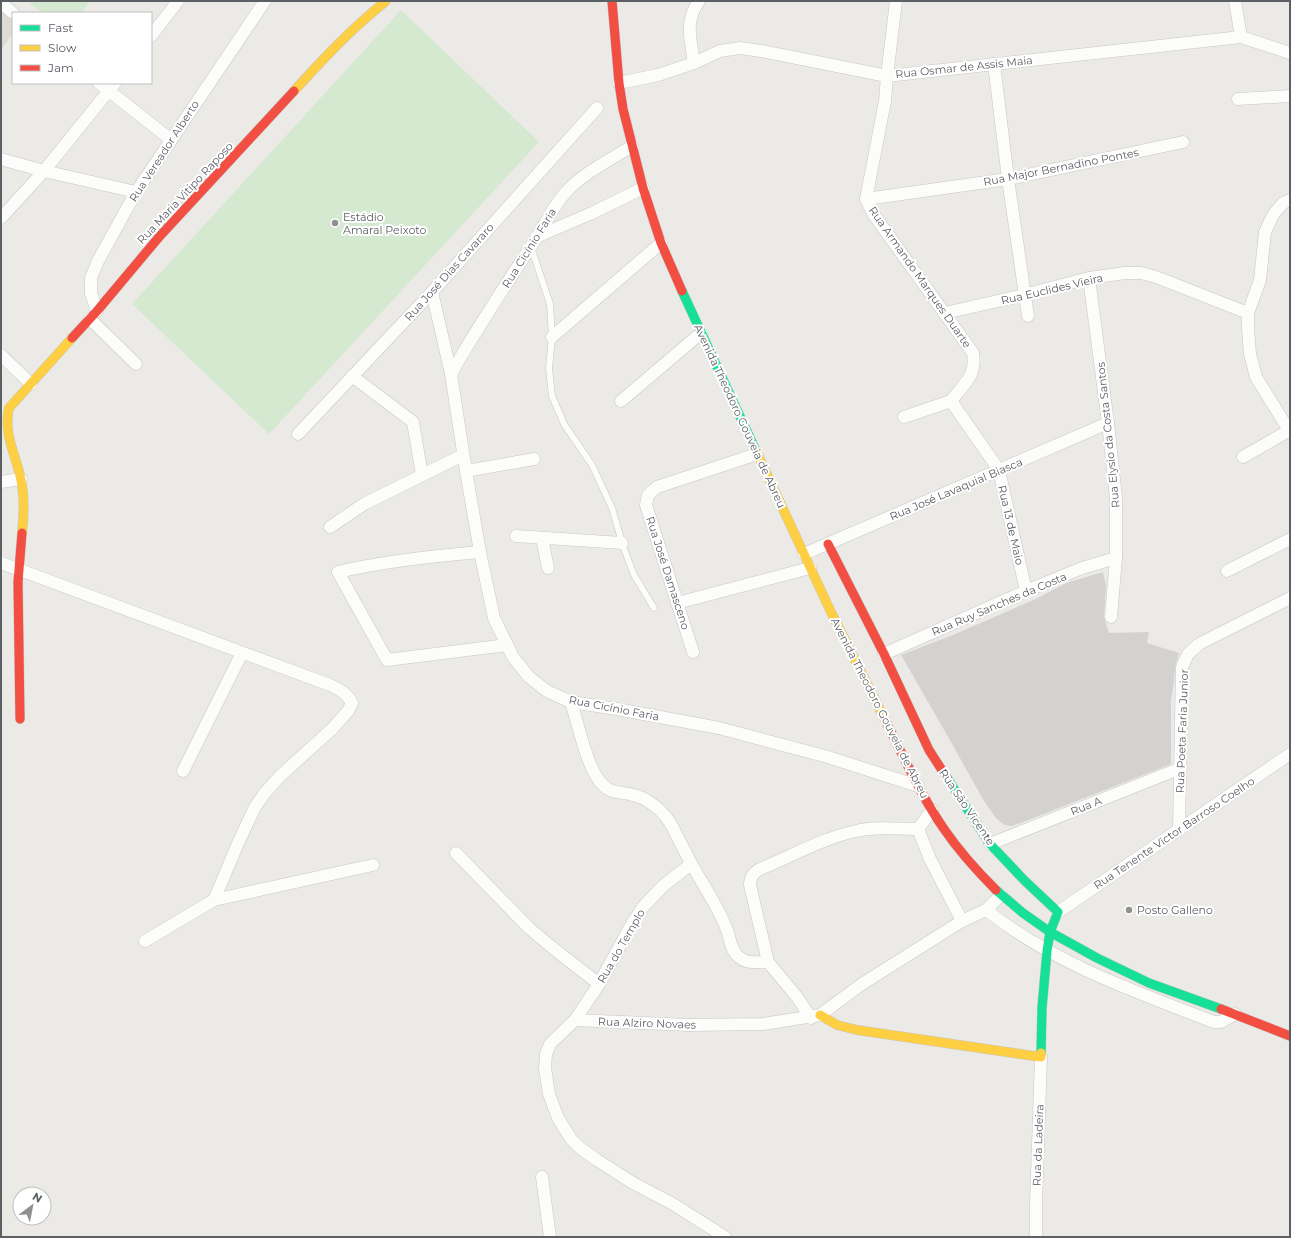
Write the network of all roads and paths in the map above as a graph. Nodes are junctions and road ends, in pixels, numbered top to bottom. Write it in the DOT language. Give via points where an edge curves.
graph roads {
  1 [pos="178,1"];
  2 [pos="265,1"];
  3 [pos="386,1"];
  4 [pos="612,1"];
  5 [pos="699,1"];
  6 [pos="896,1"];
  7 [pos="1235,1"];
  8 [pos="1,3"];
  9 [pos="12,12"];
  10 [pos="152,35"];
  11 [pos="1241,37"];
  12 [pos="1290,53"];
  13 [pos="694,63"];
  14 [pos="994,64"];
  15 [pos="886,76"];
  16 [pos="619,83"];
  17 [pos="112,87"];
  18 [pos="1290,96"];
  19 [pos="1238,99"];
  20 [pos="598,108"];
  21 [pos="170,140"];
  22 [pos="1183,142"];
  23 [pos="632,146"];
  24 [pos="1,159"];
  25 [pos="44,171"];
  26 [pos="1008,179"];
  27 [pos="643,188"];
  28 [pos="136,192"];
  29 [pos="866,199"];
  30 [pos="1290,200"];
  31 [pos="1,218"];
  32 [pos="533,241"];
  33 [pos="661,243"];
  34 [pos="1089,278"];
  35 [pos="432,292"];
  36 [pos="1024,295"];
  37 [pos="945,313"];
  38 [pos="1248,313"];
  39 [pos="93,315"];
  40 [pos="1028,316"];
  41 [pos="701,333"];
  42 [pos="552,337"];
  43 [pos="1,354"];
  44 [pos="136,364"];
  45 [pos="450,374"];
  46 [pos="352,376"];
  47 [pos="31,384"];
  48 [pos="621,401"];
  49 [pos="951,401"];
  50 [pos="904,417"];
  51 [pos="1108,423"];
  52 [pos="1290,431"];
  53 [pos="298,434"];
  54 [pos="757,454"];
  55 [pos="463,455"];
  56 [pos="1243,457"];
  57 [pos="534,459"];
  58 [pos="999,470"];
  59 [pos="466,471"];
  60 [pos="422,475"];
  61 [pos="21,479"];
  62 [pos="1,482"];
  63 [pos="330,527"];
  64 [pos="516,536"];
  65 [pos="542,538"];
  66 [pos="1290,539"];
  67 [pos="622,543"];
  68 [pos="828,544"];
  69 [pos="480,552"];
  70 [pos="804,554"];
  71 [pos="1116,558"];
  72 [pos="1,563"];
  73 [pos="548,568"];
  74 [pos="810,568"];
  75 [pos="18,569"];
  76 [pos="1227,571"];
  77 [pos="1026,591"];
  78 [pos="1290,598"];
  79 [pos="677,603"];
  80 [pos="654,608"];
  81 [pos="1111,617"];
  82 [pos="507,645"];
  83 [pos="693,652"];
  84 [pos="242,653"];
  85 [pos="884,654"];
  86 [pos="571,702"];
  87 [pos="20,719"];
  88 [pos="1290,754"];
  89 [pos="1181,768"];
  90 [pos="183,771"];
  91 [pos="918,786"];
  92 [pos="932,810"];
  93 [pos="918,829"];
  94 [pos="1179,829"];
  95 [pos="990,844"];
  96 [pos="456,853"];
  97 [pos="691,864"];
  98 [pos="373,865"];
  99 [pos="1001,895"];
  100 [pos="214,900"];
  101 [pos="986,910"];
  102 [pos="1058,912"];
  103 [pos="962,921"];
  104 [pos="1050,932"];
  105 [pos="144,941"];
  106 [pos="1047,951"];
  107 [pos="768,962"];
  108 [pos="599,984"];
  109 [pos="1235,1014"];
  110 [pos="815,1017"];
  111 [pos="575,1020"];
  112 [pos="1290,1036"];
  113 [pos="1041,1057"];
  114 [pos="542,1177"];
  115 [pos="1036,1235"];
  116 [pos="720,1236"];
  117 [pos="550,1237"];
  1 -- 10 [label="street"];
  2 -- 21 [label="street, Rua Vereador Alberto"];
  3 -- 39 [label="street, Rua Maria Vitipo Raposo" via="328,54 220,174 159,237"];
  4 -- 16 [label="street, Avenida Theodoro Gouveia de Abreu"];
  5 -- 13 [label="street" via="689,24"];
  6 -- 15 [label="street, Rua Armando Marques Duarte"];
  7 -- 11 [label="street"];
  8 -- 9 [label="street"];
  11 -- 12 [label="street, Rua Osmar de Assis Maia"];
  11 -- 14 [label="street, Rua Osmar de Assis Maia"];
  13 -- 15 [label="street, Rua Osmar de Assis Maia" via="720,51 740,48"];
  13 -- 16 [label="street, Rua Osmar de Assis Maia" via="658,75"];
  14 -- 15 [label="street, Rua Osmar de Assis Maia"];
  14 -- 26 [label="street"];
  15 -- 29 [label="street, Rua Armando Marques Duarte" via="885,101"];
  16 -- 23 [label="street, Avenida Theodoro Gouveia de Abreu"];
  17 -- 21 [label="street"];
  17 -- 25 [label="street"];
  18 -- 19 [label="street"];
  20 -- 35 [label="street, Rua José Dias Cavararo"];
  21 -- 28 [label="street, Rua Vereador Alberto"];
  22 -- 26 [label="street, Rua Major Bernadino Pontes"];
  23 -- 27 [label="street, Avenida Theodoro Gouveia de Abreu"];
  23 -- 32 [label="street, Rua Cicínio Faria" via="587,174 566,191"];
  24 -- 25 [label="street"];
  25 -- 28 [label="street"];
  25 -- 31 [label="street"];
  26 -- 29 [label="street, Rua Major Bernadino Pontes"];
  26 -- 36 [label="street"];
  27 -- 32 [label="street"];
  27 -- 33 [label="street, Avenida Theodoro Gouveia de Abreu"];
  28 -- 39 [label="street, Rua Vereador Alberto" via="91,278"];
  29 -- 37 [label="street, Rua Armando Marques Duarte" via="874,215"];
  30 -- 38 [label="street" via="1283,203 1273,215 1265,232 1260,280"];
  32 -- 42 [label="lane" via="550,304"];
  32 -- 45 [label="street, Rua Cicínio Faria"];
  33 -- 41 [label="street, Avenida Theodoro Gouveia de Abreu"];
  33 -- 42 [label="street"];
  34 -- 36 [label="street, Rua Euclides Vieira"];
  34 -- 38 [label="street, Rua Euclides Vieira" via="1141,273"];
  34 -- 51 [label="street, Rua Elysio da Costa Santos"];
  35 -- 45 [label="street, Rua Cicínio Faria"];
  35 -- 46 [label="street, Rua José Dias Cavararo"];
  36 -- 37 [label="street, Rua Euclides Vieira"];
  36 -- 40 [label="street"];
  37 -- 49 [label="street, Rua Armando Marques Duarte" via="973,352 975,364 970,376"];
  38 -- 52 [label="street" via="1250,354 1256,377"];
  39 -- 44 [label="street"];
  39 -- 47 [label="street, Rua Maria Vitipo Raposo"];
  41 -- 48 [label="street"];
  41 -- 54 [label="street, Avenida Theodoro Gouveia de Abreu"];
  42 -- 67 [label="lane" via="552,396 564,424 592,465 612,508"];
  43 -- 47 [label="street"];
  45 -- 55 [label="street, Rua Cicínio Faria"];
  46 -- 53 [label="street, Rua José Dias Cavararo"];
  46 -- 60 [label="street" via="412,422"];
  47 -- 61 [label="street, Rua Maria Vitipo Raposo" via="9,408 6,416"];
  49 -- 50 [label="street"];
  49 -- 58 [label="street, Rua 13 de Maio"];
  51 -- 58 [label="street, Rua José Lavaquial Biasca"];
  51 -- 71 [label="street, Rua Elysio da Costa Santos" via="1116,498"];
  52 -- 56 [label="street"];
  54 -- 70 [label="street, Avenida Theodoro Gouveia de Abreu"];
  54 -- 79 [label="street, Rua José Damasceno" via="657,487 648,495 646,505"];
  55 -- 59 [label="street, Rua Cicínio Faria"];
  55 -- 60 [label="street"];
  57 -- 59 [label="street"];
  58 -- 68 [label="street, Rua José Lavaquial Biasca"];
  58 -- 77 [label="street, Rua 13 de Maio"];
  59 -- 69 [label="street, Rua Cicínio Faria"];
  60 -- 63 [label="street" via="364,504"];
  61 -- 62 [label="street"];
  61 -- 75 [label="street" via="24,514"];
  64 -- 65 [label="street"];
  65 -- 67 [label="street"];
  65 -- 73 [label="street"];
  66 -- 76 [label="street"];
  67 -- 80 [label="lane" via="634,575"];
  68 -- 70 [label="street, Rua José Lavaquial Biasca"];
  68 -- 85 [label="street, Rua São Vicente"];
  69 -- 82 [label="street, Rua Cicínio Faria" via="494,618"];
  69 -- 82 [label="street" via="371,564 338,572 387,660"];
  70 -- 74 [label="street, Avenida Theodoro Gouveia de Abreu"];
  71 -- 77 [label="street, Rua Ruy Sanches da Costa" via="1082,568"];
  71 -- 81 [label="street, Rua Elysio da Costa Santos"];
  72 -- 75 [label="street"];
  74 -- 79 [label="street"];
  74 -- 91 [label="street, Avenida Theodoro Gouveia de Abreu"];
  75 -- 84 [label="street"];
  75 -- 87 [label="street"];
  77 -- 85 [label="street, Rua Ruy Sanches da Costa"];
  78 -- 89 [label="street, Rua Poeta Faria Junior" via="1199,644 1188,654 1182,666"];
  79 -- 83 [label="street, Rua José Damasceno"];
  82 -- 86 [label="street, Rua Cicínio Faria" via="529,677 547,691"];
  84 -- 90 [label="street"];
  84 -- 100 [label="street" via="330,685 341,690 352,703 336,724 264,794 241,836"];
  85 -- 95 [label="street, Rua São Vicente" via="929,750"];
  86 -- 91 [label="street, Rua Cicínio Faria" via="718,728 828,757"];
  86 -- 97 [label="street" via="591,766 599,782 613,792 631,794 643,799 662,812"];
  88 -- 94 [label="street, Rua Tenente Victor Barroso Coelho"];
  89 -- 94 [label="street, Rua Poeta Faria Junior"];
  89 -- 95 [label="street, Rua A"];
  91 -- 92 [label="street, Avenida Theodoro Gouveia de Abreu"];
  92 -- 93 [label="street, Avenida Theodoro Gouveia de Abreu"];
  92 -- 99 [label="street, Avenida Theodoro Gouveia de Abreu" via="971,864"];
  93 -- 103 [label="street" via="930,859"];
  93 -- 107 [label="street" via="881,828 857,831 827,840 755,872 750,885"];
  94 -- 102 [label="street, Rua Tenente Victor Barroso Coelho"];
  95 -- 102 [label="street, Rua São Vicente" via="1025,882"];
  96 -- 108 [label="street" via="529,928"];
  97 -- 107 [label="street" via="720,914 733,951 744,960"];
  97 -- 108 [label="street, Rua do Templo" via="663,886 643,907"];
  98 -- 100 [label="street"];
  99 -- 101 [label="street"];
  99 -- 104 [label="street, Avenida Theodoro Gouveia de Abreu"];
  100 -- 105 [label="street"];
  101 -- 103 [label="street"];
  101 -- 106 [label="street" via="1009,928"];
  102 -- 104 [label="street"];
  103 -- 110 [label="street"];
  104 -- 106 [label="street"];
  104 -- 109 [label="street, Avenida Theodoro Gouveia de Abreu" via="1149,983"];
  106 -- 109 [label="street" via="1077,967 1214,1022 1221,1022"];
  106 -- 113 [label="street"];
  107 -- 110 [label="street"];
  108 -- 111 [label="street, Rua do Templo"];
  109 -- 112 [label="street, Avenida Theodoro Gouveia de Abreu"];
  110 -- 111 [label="street, Rua Alziro Novaes" via="763,1024 689,1025"];
  110 -- 113 [label="street" via="857,1030"];
  111 -- 116 [label="street" via="550,1044 545,1068 549,1094 558,1118 571,1139 597,1160 673,1204"];
  113 -- 115 [label="street, Rua da Ladeira"];
  114 -- 117 [label="street"];
}
